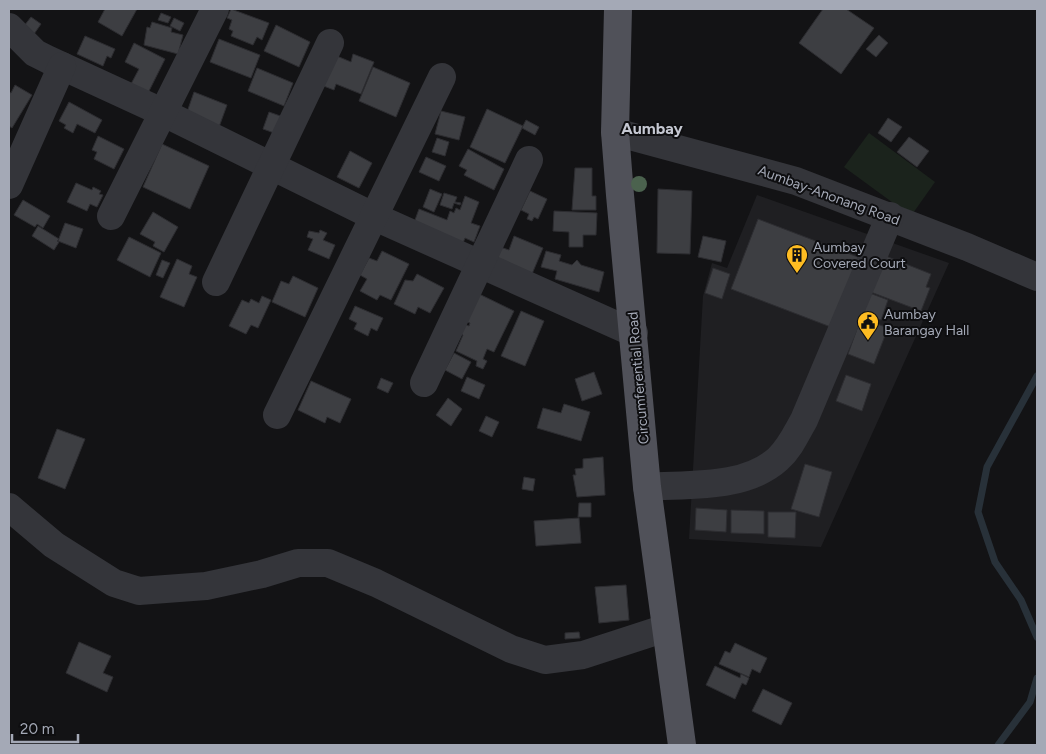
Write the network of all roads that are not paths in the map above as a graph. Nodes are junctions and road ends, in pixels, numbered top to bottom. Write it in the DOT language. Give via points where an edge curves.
graph roads {
  1 [pos="215,9"];
  2 [pos="618,9"];
  3 [pos="9,27"];
  4 [pos="330,42"];
  5 [pos="62,66"];
  6 [pos="442,77"];
  7 [pos="164,113"];
  8 [pos="615,132"];
  9 [pos="529,160"];
  10 [pos="270,165"];
  11 [pos="9,184"];
  12 [pos="111,216"];
  13 [pos="890,216"];
  14 [pos="375,217"];
  15 [pos="478,264"];
  16 [pos="1037,276"];
  17 [pos="216,282"];
  18 [pos="634,333"];
  19 [pos="424,383"];
  20 [pos="277,415"];
  21 [pos="647,487"];
  22 [pos="9,507"];
  23 [pos="666,628"];
  24 [pos="682,745"];
  1 -- 7 [label="street"];
  2 -- 8 [label="main road, Circumferential Road"];
  3 -- 5 [label="street" via="35,53"];
  4 -- 10 [label="street"];
  5 -- 7 [label="street"];
  5 -- 11 [label="street"];
  6 -- 14 [label="street"];
  7 -- 10 [label="street"];
  7 -- 12 [label="street"];
  8 -- 13 [label="street, Aumbay-Anonang Road" via="796,182"];
  8 -- 18 [label="main road, Circumferential Road"];
  9 -- 15 [label="street"];
  10 -- 14 [label="street"];
  10 -- 17 [label="street"];
  13 -- 16 [label="street, Aumbay-Anonang Road"];
  13 -- 21 [label="street" via="804,420 793,442 779,458 767,468 738,479"];
  14 -- 15 [label="street"];
  14 -- 20 [label="street"];
  15 -- 18 [label="street"];
  15 -- 19 [label="street"];
  18 -- 21 [label="main road, Circumferential Road"];
  21 -- 23 [label="main road, Circumferential Road"];
  22 -- 23 [label="street" via="54,544 106,578 139,591 206,586 262,574 298,562 328,563 511,649 545,660 583,655"];
  23 -- 24 [label="main road, Circumferential Road"];
}
